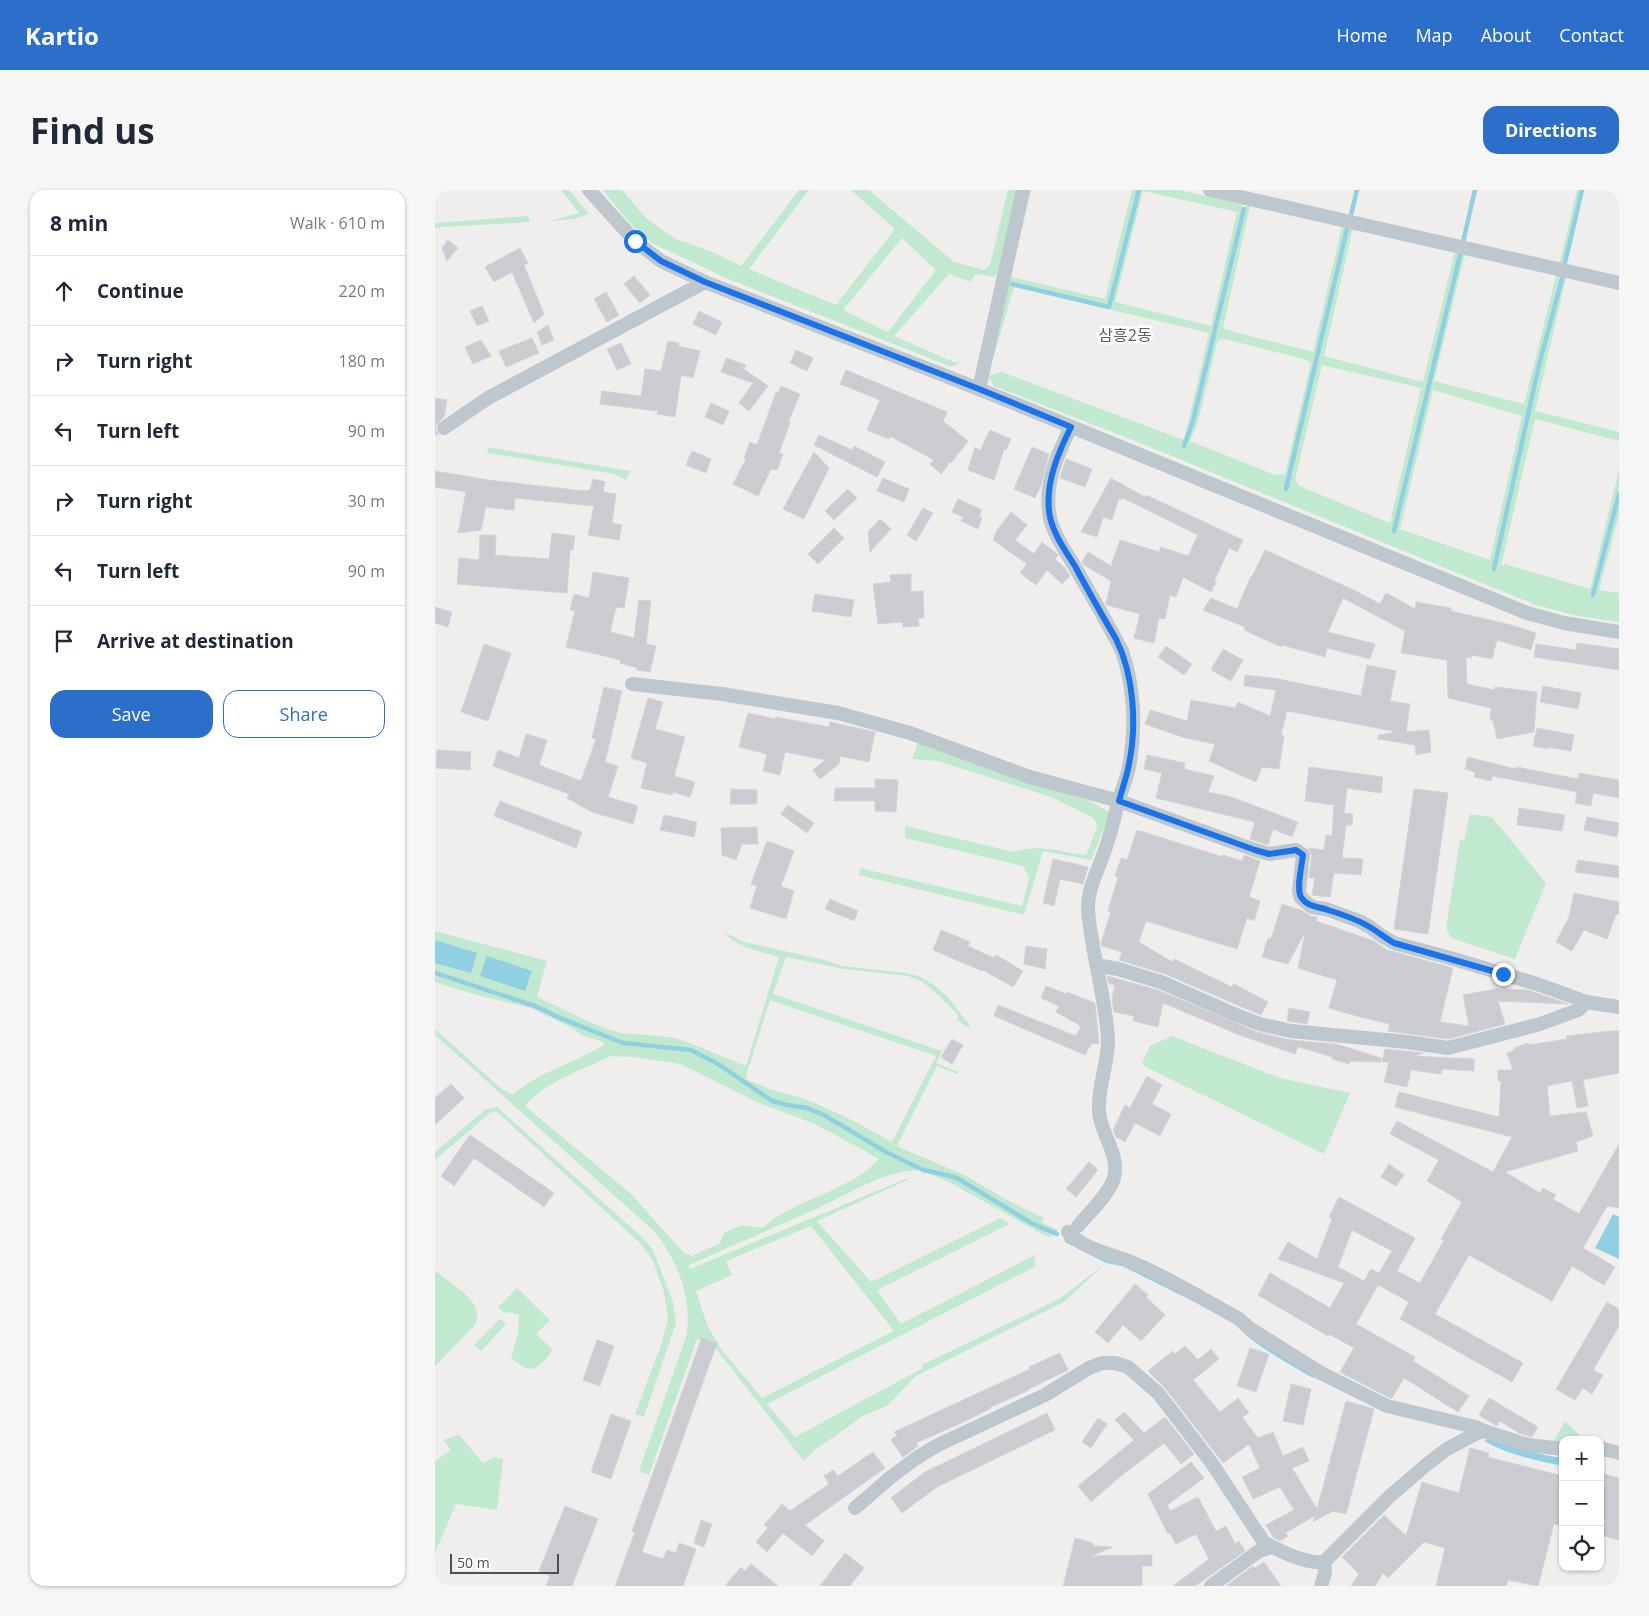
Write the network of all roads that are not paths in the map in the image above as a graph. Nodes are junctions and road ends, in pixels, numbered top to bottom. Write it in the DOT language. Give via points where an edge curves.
graph roads {
  1 [pos="589,190"];
  2 [pos="1023,190"];
  3 [pos="1210,190"];
  4 [pos="705,282"];
  5 [pos="1619,283"];
  6 [pos="979,389"];
  7 [pos="1071,427"];
  8 [pos="444,428"];
  9 [pos="1619,632"];
  10 [pos="633,684"];
  11 [pos="1119,801"];
  12 [pos="1097,965"];
  13 [pos="1587,1002"];
  14 [pos="1619,1008"];
  15 [pos="1484,1431"];
  16 [pos="1559,1449"];
  17 [pos="1604,1449"];
  18 [pos="1619,1453"];
  19 [pos="855,1508"];
  20 [pos="1271,1546"];
  21 [pos="1324,1562"];
  22 [pos="1211,1586"];
  23 [pos="1321,1586"];
  1 -- 4 [label="street" via="635,241 661,261"];
  2 -- 6 [label="street"];
  3 -- 5 [label="street"];
  4 -- 6 [label="street"];
  4 -- 8 [label="street" via="488,398"];
  6 -- 7 [label="street"];
  7 -- 9 [label="street" via="1527,612 1564,623"];
  7 -- 11 [label="street" via="1053,468 1049,513 1061,544 1122,651 1129,674 1133,738"];
  10 -- 11 [label="street" via="723,694 838,713 910,733 1030,776"];
  11 -- 12 [label="street" via="1089,895 1089,923"];
  11 -- 13 [label="street" via="1269,854 1296,850 1303,855 1299,891 1301,898 1312,907 1359,921 1394,943"];
  12 -- 13 [label="street" via="1161,982 1236,1015 1278,1028 1448,1048 1547,1021 1578,1010"];
  12 -- 15 [label="street" via="1108,1053 1099,1114 1112,1150 1114,1177 1109,1188 1073,1229 1072,1237 1104,1254 1137,1264 1238,1318 1321,1373 1387,1406"];
  13 -- 14 [label="street"];
  15 -- 16 [label="street" via="1528,1445"];
  15 -- 21 [label="street" via="1447,1449 1426,1465"];
  17 -- 18 [label="street"];
  19 -- 20 [label="street" via="891,1476 936,1446 1045,1395 1089,1368 1115,1363 1128,1368 1158,1393 1211,1462 1256,1532"];
  20 -- 21 [label="street" via="1315,1563"];
  20 -- 22 [label="street"];
  21 -- 23 [label="street"];
}
